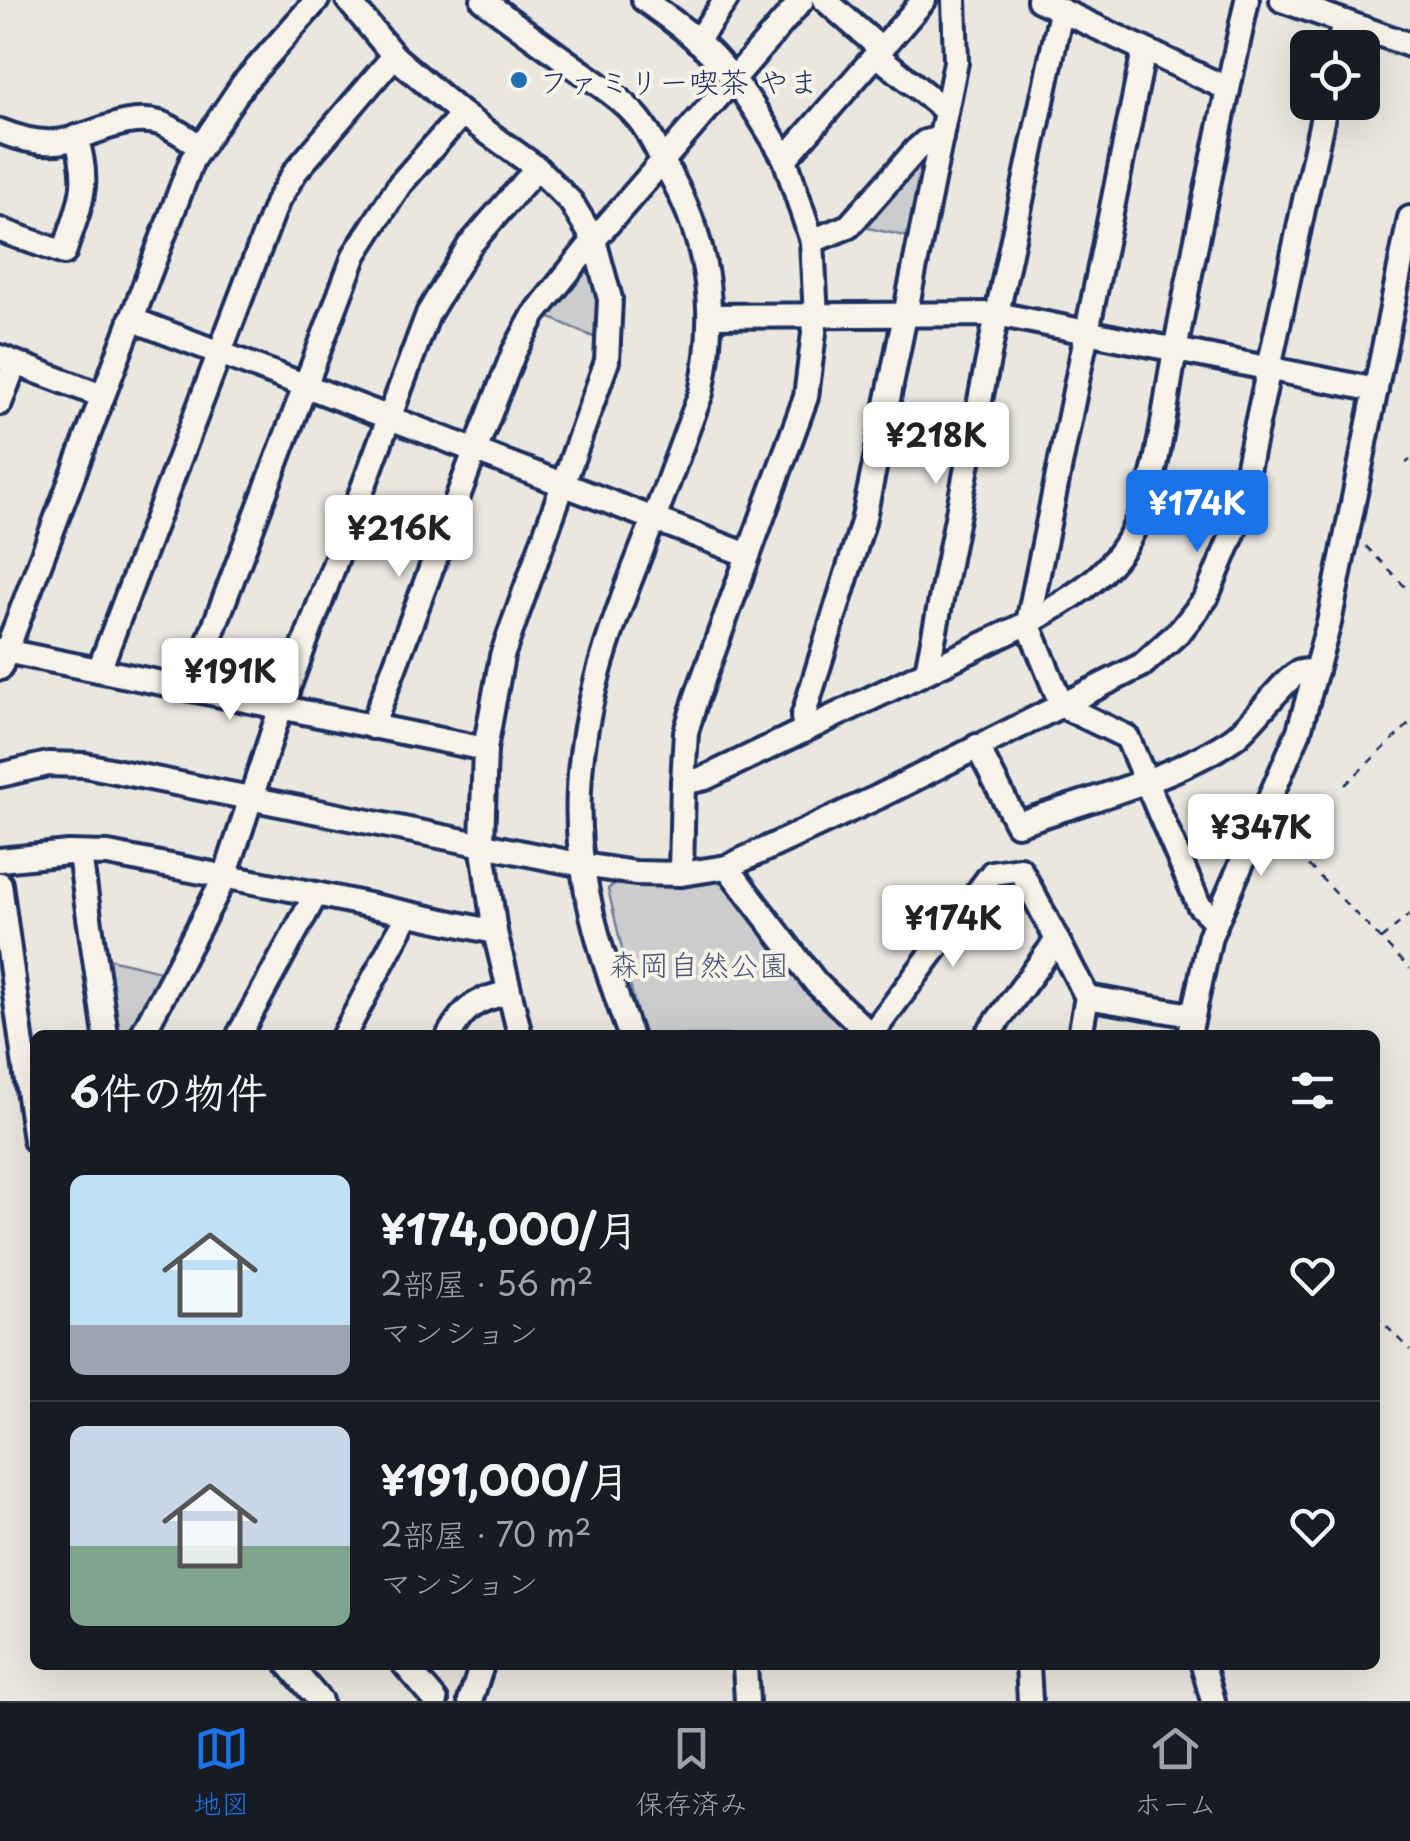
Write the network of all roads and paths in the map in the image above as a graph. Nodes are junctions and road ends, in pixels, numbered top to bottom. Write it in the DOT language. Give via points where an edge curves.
graph roads {
  1 [pos="317,0"];
  2 [pos="348,0"];
  3 [pos="644,0"];
  4 [pos="726,0"];
  5 [pos="802,0"];
  6 [pos="825,0"];
  7 [pos="924,0"];
  8 [pos="954,0"];
  9 [pos="1040,0"];
  10 [pos="1248,0"];
  11 [pos="1282,0"];
  12 [pos="492,3"];
  13 [pos="1061,12"];
  14 [pos="1344,22"];
  15 [pos="1342,30"];
  16 [pos="698,41"];
  17 [pos="1410,44"];
  18 [pos="1144,50"];
  19 [pos="879,52"];
  20 [pos="394,56"];
  21 [pos="733,79"];
  22 [pos="1228,89"];
  23 [pos="946,111"];
  24 [pos="462,114"];
  25 [pos="1322,120"];
  26 [pos="0,131"];
  27 [pos="76,138"];
  28 [pos="941,138"];
  29 [pos="200,146"];
  30 [pos="784,159"];
  31 [pos="663,161"];
  32 [pos="537,168"];
  33 [pos="1410,218"];
  34 [pos="0,230"];
  35 [pos="594,240"];
  36 [pos="812,241"];
  37 [pos="997,314"];
  38 [pos="903,315"];
  39 [pos="711,316"];
  40 [pos="816,317"];
  41 [pos="131,319"];
  42 [pos="1086,330"];
  43 [pos="1175,350"];
  44 [pos="218,353"];
  45 [pos="8,360"];
  46 [pos="1268,366"];
  47 [pos="302,386"];
  48 [pos="1376,390"];
  49 [pos="102,396"];
  50 [pos="0,403"];
  51 [pos="388,419"];
  52 [pos="475,451"];
  53 [pos="563,484"];
  54 [pos="654,520"];
  55 [pos="1350,529"];
  56 [pos="748,554"];
  57 [pos="1410,592"];
  58 [pos="1028,623"];
  59 [pos="2,657"];
  60 [pos="99,670"];
  61 [pos="927,671"];
  62 [pos="1316,671"];
  63 [pos="190,688"];
  64 [pos="1062,706"];
  65 [pos="281,708"];
  66 [pos="1410,724"];
  67 [pos="372,727"];
  68 [pos="805,730"];
  69 [pos="977,746"];
  70 [pos="485,750"];
  71 [pos="0,774"];
  72 [pos="1146,780"];
  73 [pos="684,783"];
  74 [pos="1345,785"];
  75 [pos="251,797"];
  76 [pos="1260,816"];
  77 [pos="482,844"];
  78 [pos="80,855"];
  79 [pos="0,860"];
  80 [pos="583,866"];
  81 [pos="727,868"];
  82 [pos="681,874"];
  83 [pos="226,877"];
  84 [pos="0,884"];
  85 [pos="316,894"];
  86 [pos="408,914"];
  87 [pos="1410,914"];
  88 [pos="1215,921"];
  89 [pos="495,932"];
  90 [pos="1381,939"];
  91 [pos="1057,940"];
  92 [pos="1410,969"];
  93 [pos="508,993"];
  94 [pos="1087,997"];
  95 [pos="1190,1025"];
  96 [pos="105,1030"];
  97 [pos="145,1030"];
  98 [pos="242,1030"];
  99 [pos="347,1030"];
  100 [pos="451,1030"];
  101 [pos="519,1030"];
  102 [pos="628,1030"];
  103 [pos="866,1030"];
  104 [pos="875,1030"];
  105 [pos="991,1030"];
  106 [pos="1081,1030"];
  107 [pos="30,1095"];
  108 [pos="1380,1320"];
  109 [pos="1410,1349"];
  110 [pos="294,1670"];
  111 [pos="409,1670"];
  112 [pos="480,1670"];
  113 [pos="746,1670"];
  114 [pos="1028,1670"];
  115 [pos="1205,1670"];
  116 [pos="320,1701"];
  117 [pos="436,1701"];
  118 [pos="470,1701"];
  119 [pos="747,1701"];
  120 [pos="1030,1701"];
  121 [pos="1214,1701"];
  1 -- 29 [label="street" via="243,84"];
  2 -- 20 [label="street"];
  3 -- 16 [label="street"];
  4 -- 16 [label="street"];
  5 -- 21 [label="street"];
  6 -- 19 [label="street"];
  7 -- 19 [label="street"];
  8 -- 23 [label="street" via="956,62"];
  9 -- 13 [label="street"];
  10 -- 22 [label="street"];
  11 -- 14 [label="street"];
  12 -- 31 [label="street" via="638,117"];
  13 -- 18 [label="street"];
  13 -- 37 [label="street"];
  14 -- 15 [label="street"];
  14 -- 17 [label="street"];
  16 -- 21 [label="street"];
  18 -- 22 [label="street"];
  18 -- 42 [label="street"];
  19 -- 23 [label="street"];
  19 -- 30 [label="street"];
  20 -- 24 [label="street"];
  20 -- 44 [label="street" via="295,172"];
  21 -- 30 [label="street"];
  21 -- 31 [label="street"];
  22 -- 43 [label="street"];
  23 -- 28 [label="street"];
  24 -- 32 [label="street"];
  24 -- 47 [label="street" via="373,221"];
  25 -- 46 [label="street"];
  26 -- 27 [label="street" via="33,142"];
  27 -- 29 [label="street" via="143,121 161,123"];
  27 -- 34 [label="street" via="86,186 64,253"];
  28 -- 36 [label="street" via="925,142 849,226"];
  28 -- 38 [label="street"];
  29 -- 41 [label="street"];
  30 -- 36 [label="street"];
  31 -- 35 [label="street"];
  31 -- 39 [label="street" via="694,220"];
  32 -- 35 [label="street" via="571,202"];
  32 -- 51 [label="street" via="448,277"];
  33 -- 48 [label="street"];
  35 -- 52 [label="street" via="534,315"];
  35 -- 53 [label="street" via="610,299 607,361"];
  36 -- 40 [label="street"];
  37 -- 38 [label="street"];
  37 -- 42 [label="street"];
  37 -- 61 [label="street"];
  38 -- 40 [label="street"];
  38 -- 68 [label="street" via="863,522 803,718"];
  39 -- 40 [label="street"];
  39 -- 54 [label="street" via="702,392"];
  40 -- 56 [label="street" via="806,397"];
  41 -- 44 [label="street"];
  41 -- 49 [label="street"];
  42 -- 43 [label="street"];
  42 -- 58 [label="street"];
  43 -- 46 [label="street"];
  43 -- 58 [label="street" via="1132,532 1102,576"];
  44 -- 47 [label="street"];
  44 -- 60 [label="street"];
  45 -- 49 [label="street"];
  45 -- 50 [label="street"];
  46 -- 48 [label="street"];
  46 -- 64 [label="street" via="1234,530 1206,598 1142,665"];
  47 -- 51 [label="street"];
  47 -- 63 [label="street"];
  48 -- 55 [label="street"];
  49 -- 59 [label="street"];
  51 -- 52 [label="street"];
  51 -- 65 [label="street"];
  52 -- 53 [label="street"];
  52 -- 67 [label="street"];
  53 -- 54 [label="street"];
  53 -- 70 [label="street" via="502,656"];
  54 -- 56 [label="street"];
  54 -- 80 [label="street" via="598,665 584,730"];
  55 -- 57 [label="path"];
  55 -- 62 [label="street"];
  56 -- 73 [label="street" via="686,732"];
  58 -- 61 [label="street"];
  58 -- 64 [label="street"];
  59 -- 60 [label="street"];
  60 -- 63 [label="street"];
  61 -- 68 [label="street"];
  62 -- 72 [label="street" via="1291,678 1234,737"];
  62 -- 76 [label="street" via="1299,730"];
  63 -- 65 [label="street"];
  64 -- 69 [label="street"];
  64 -- 72 [label="street" via="1128,738"];
  65 -- 67 [label="street"];
  65 -- 75 [label="street"];
  66 -- 74 [label="path"];
  67 -- 70 [label="street"];
  68 -- 73 [label="street"];
  69 -- 72 [label="street" via="1017,824"];
  69 -- 81 [label="street"];
  70 -- 77 [label="street"];
  71 -- 75 [label="street" via="48,764 85,766"];
  72 -- 88 [label="street" via="1200,905"];
  73 -- 82 [label="street"];
  75 -- 77 [label="street"];
  75 -- 83 [label="street"];
  76 -- 88 [label="street"];
  76 -- 90 [label="path"];
  77 -- 80 [label="street"];
  77 -- 89 [label="street"];
  78 -- 79 [label="street"];
  78 -- 83 [label="street" via="108,854"];
  78 -- 96 [label="street"];
  80 -- 82 [label="street"];
  80 -- 102 [label="street" via="596,934"];
  81 -- 82 [label="street"];
  81 -- 103 [label="street" via="816,982"];
  83 -- 85 [label="street"];
  83 -- 97 [label="street"];
  84 -- 107 [label="street"];
  85 -- 86 [label="street"];
  85 -- 98 [label="street"];
  86 -- 89 [label="street"];
  86 -- 99 [label="street"];
  87 -- 90 [label="path"];
  88 -- 95 [label="street"];
  89 -- 93 [label="street"];
  90 -- 92 [label="path"];
  91 -- 94 [label="street"];
  91 -- 104 [label="street" via="1020,869 992,873"];
  91 -- 105 [label="street"];
  93 -- 100 [label="street" via="478,998"];
  93 -- 101 [label="street"];
  94 -- 95 [label="street"];
  94 -- 106 [label="street"];
  108 -- 109 [label="path"];
  110 -- 116 [label="street"];
  111 -- 117 [label="street"];
  112 -- 118 [label="street"];
  113 -- 119 [label="street"];
  114 -- 120 [label="street"];
  115 -- 121 [label="street"];
}
